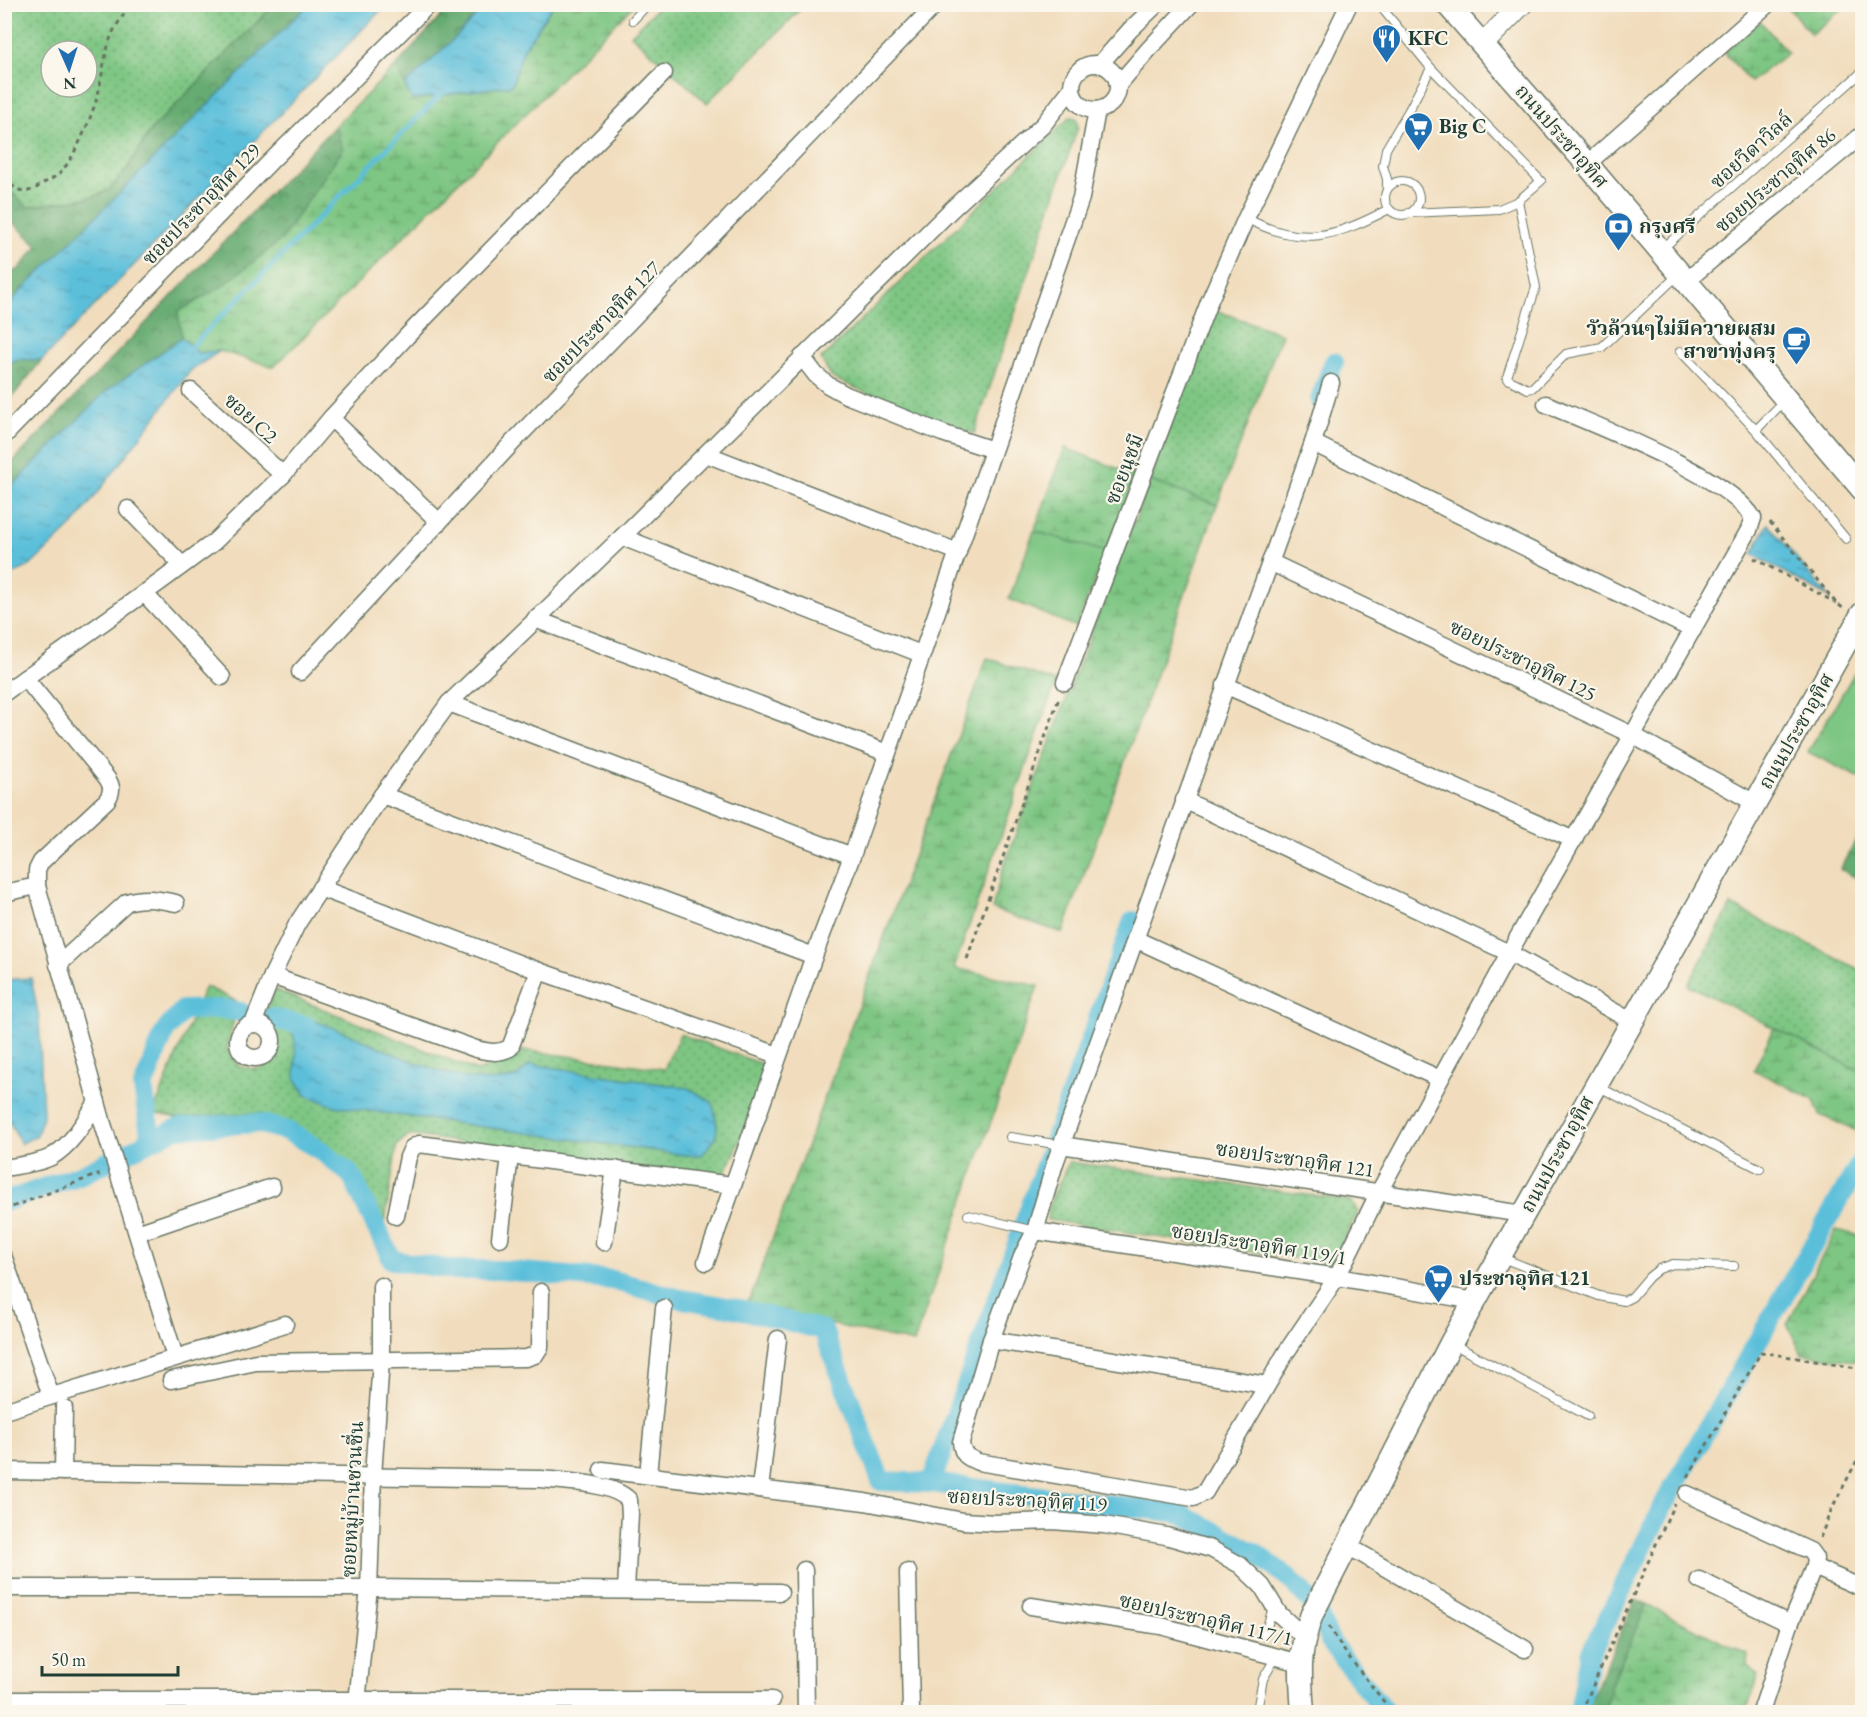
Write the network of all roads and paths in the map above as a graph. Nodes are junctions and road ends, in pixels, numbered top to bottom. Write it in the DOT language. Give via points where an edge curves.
graph roads {
  1 [pos="131,4"];
  2 [pos="429,4"];
  3 [pos="648,4"];
  4 [pos="936,4"];
  5 [pos="1157,4"];
  6 [pos="1191,4"];
  7 [pos="1349,4"];
  8 [pos="1381,4"];
  9 [pos="1447,4"];
  10 [pos="1522,4"];
  11 [pos="1768,4"];
  12 [pos="633,20"];
  13 [pos="1483,44"];
  14 [pos="1100,64"];
  15 [pos="1431,68"];
  16 [pos="1863,72"];
  17 [pos="664,73"];
  18 [pos="1118,85"];
  19 [pos="1072,88"];
  20 [pos="1098,110"];
  21 [pos="1863,135"];
  22 [pos="1587,164"];
  23 [pos="4,179"];
  24 [pos="1387,189"];
  25 [pos="1518,201"];
  26 [pos="1389,209"];
  27 [pos="1409,213"];
  28 [pos="1246,218"];
  29 [pos="1659,251"];
  30 [pos="1683,277"];
  31 [pos="1680,351"];
  32 [pos="802,357"];
  33 [pos="1331,383"];
  34 [pos="191,391"];
  35 [pos="1786,399"];
  36 [pos="1546,404"];
  37 [pos="331,418"];
  38 [pos="1756,430"];
  39 [pos="4,436"];
  40 [pos="1313,443"];
  41 [pos="993,450"];
  42 [pos="706,454"];
  43 [pos="283,475"];
  44 [pos="1863,489"];
  45 [pos="128,509"];
  46 [pos="1766,518"];
  47 [pos="439,522"];
  48 [pos="622,537"];
  49 [pos="1846,539"];
  50 [pos="958,552"];
  51 [pos="1747,554"];
  52 [pos="1270,562"];
  53 [pos="182,565"];
  54 [pos="144,593"];
  55 [pos="1836,603"];
  56 [pos="1861,617"];
  57 [pos="535,620"];
  58 [pos="1693,630"];
  59 [pos="921,654"];
  60 [pos="300,672"];
  61 [pos="222,677"];
  62 [pos="25,678"];
  63 [pos="1065,682"];
  64 [pos="1225,685"];
  65 [pos="4,693"];
  66 [pos="449,703"];
  67 [pos="1634,736"];
  68 [pos="887,753"];
  69 [pos="382,795"];
  70 [pos="1184,800"];
  71 [pos="1755,803"];
  72 [pos="1574,840"];
  73 [pos="852,856"];
  74 [pos="37,886"];
  75 [pos="320,888"];
  76 [pos="4,892"];
  77 [pos="176,903"];
  78 [pos="1135,939"];
  79 [pos="1509,953"];
  80 [pos="814,956"];
  81 [pos="967,959"];
  82 [pos="58,965"];
  83 [pos="538,971"];
  84 [pos="272,976"];
  85 [pos="1631,1021"];
  86 [pos="252,1024"];
  87 [pos="778,1055"];
  88 [pos="1440,1079"];
  89 [pos="1596,1085"];
  90 [pos="97,1102"];
  91 [pos="1010,1137"];
  92 [pos="1061,1145"];
  93 [pos="510,1156"];
  94 [pos="4,1168"];
  95 [pos="615,1169"];
  96 [pos="1760,1169"];
  97 [pos="119,1176"];
  98 [pos="732,1185"];
  99 [pos="272,1186"];
  100 [pos="1379,1192"];
  101 [pos="4,1210"];
  102 [pos="1523,1214"];
  103 [pos="968,1215"];
  104 [pos="396,1216"];
  105 [pos="1035,1232"];
  106 [pos="136,1233"];
  107 [pos="500,1238"];
  108 [pos="604,1242"];
  109 [pos="1500,1257"];
  110 [pos="4,1258"];
  111 [pos="706,1262"];
  112 [pos="1734,1266"];
  113 [pos="1337,1277"];
  114 [pos="381,1286"];
  115 [pos="542,1292"];
  116 [pos="1475,1301"];
  117 [pos="664,1308"];
  118 [pos="285,1324"];
  119 [pos="778,1339"];
  120 [pos="991,1340"];
  121 [pos="1451,1343"];
  122 [pos="175,1357"];
  123 [pos="381,1360"];
  124 [pos="171,1380"];
  125 [pos="1266,1385"];
  126 [pos="51,1396"];
  127 [pos="64,1408"];
  128 [pos="4,1411"];
  129 [pos="1588,1416"];
  130 [pos="1863,1451"];
  131 [pos="602,1470"];
  132 [pos="4,1471"];
  133 [pos="63,1472"];
  134 [pos="648,1474"];
  135 [pos="373,1476"];
  136 [pos="760,1489"];
  137 [pos="1687,1494"];
  138 [pos="1348,1546"];
  139 [pos="1814,1560"];
  140 [pos="804,1570"];
  141 [pos="908,1572"];
  142 [pos="1699,1580"];
  143 [pos="4,1588"];
  144 [pos="369,1588"];
  145 [pos="1863,1588"];
  146 [pos="626,1590"];
  147 [pos="780,1592"];
  148 [pos="1317,1604"];
  149 [pos="1274,1605"];
  150 [pos="1031,1606"];
  151 [pos="1790,1624"];
  152 [pos="1264,1636"];
  153 [pos="1304,1637"];
  154 [pos="1525,1649"];
  155 [pos="1276,1657"];
  156 [pos="1300,1663"];
  157 [pos="4,1700"];
  158 [pos="772,1700"];
  159 [pos="1258,1705"];
  160 [pos="663,1706"];
  161 [pos="356,1707"];
  162 [pos="806,1713"];
  163 [pos="911,1713"];
  164 [pos="1303,1713"];
  165 [pos="1392,1713"];
  166 [pos="1761,1713"];
  1 -- 23 [label="path" via="114,32 91,116 60,173 27,192 18,191"];
  2 -- 39 [label="street, ซอยประชาอุทิศ 129"];
  3 -- 12 [label="lane"];
  4 -- 47 [label="street, ซอยประชาอุทิศ 127"];
  5 -- 14 [label="street"];
  6 -- 18 [label="street"];
  7 -- 28 [label="street, ซอยนุชมี"];
  8 -- 15 [label="lane"];
  9 -- 13 [label="main road, ถนนประชาอุทิศ"];
  10 -- 13 [label="street"];
  11 -- 22 [label="street"];
  13 -- 22 [label="main road, ถนนประชาอุทิศ"];
  14 -- 18 [label="street" via="1113,72"];
  14 -- 19 [label="street" via="1080,70"];
  15 -- 24 [label="lane" via="1386,149 1383,166"];
  15 -- 25 [label="lane" via="1541,181"];
  16 -- 29 [label="lane, ซอยวีดาวิลล์"];
  17 -- 37 [label="street"];
  18 -- 20 [label="street" via="1115,99"];
  19 -- 20 [label="street" via="1078,102"];
  19 -- 32 [label="street" via="1043,125"];
  20 -- 41 [label="street" via="1081,198"];
  21 -- 30 [label="street, ซอยประชาอุทิศ 86"];
  22 -- 29 [label="main road, ถนนประชาอุทิศ"];
  24 -- 26 [label="lane" via="1384,199"];
  24 -- 27 [label="lane" via="1395,182 1412,184 1419,200"];
  25 -- 27 [label="lane" via="1498,209"];
  25 -- 30 [label="lane" via="1536,287 1507,377 1528,388 1566,354 1602,347"];
  26 -- 27 [label="lane" via="1398,214"];
  26 -- 28 [label="lane" via="1352,227 1309,236 1284,235"];
  28 -- 63 [label="street, ซอยนุชมี" via="1209,302"];
  29 -- 30 [label="main road, ถนนประชาอุทิศ"];
  30 -- 35 [label="main road, ถนนประชาอุทิศ"];
  31 -- 38 [label="lane"];
  32 -- 41 [label="street" via="816,375 846,394"];
  32 -- 42 [label="street"];
  33 -- 40 [label="street"];
  34 -- 43 [label="street, ซอย C2"];
  35 -- 38 [label="lane"];
  35 -- 44 [label="main road, ถนนประชาอุทิศ"];
  36 -- 58 [label="street" via="1684,467 1747,507 1752,523"];
  37 -- 43 [label="street"];
  37 -- 47 [label="street"];
  38 -- 49 [label="lane"];
  40 -- 52 [label="street"];
  40 -- 58 [label="street"];
  41 -- 50 [label="street"];
  42 -- 48 [label="street"];
  42 -- 50 [label="street"];
  43 -- 53 [label="street" via="233,525"];
  45 -- 53 [label="street"];
  46 -- 55 [label="path"];
  47 -- 60 [label="street, ซอยประชาอุทิศ 127"];
  48 -- 57 [label="street"];
  48 -- 59 [label="street"];
  50 -- 59 [label="street"];
  51 -- 55 [label="path"];
  52 -- 64 [label="street"];
  52 -- 67 [label="street, ซอยประชาอุทิศ 125"];
  53 -- 54 [label="street"];
  54 -- 61 [label="street"];
  54 -- 62 [label="street"];
  55 -- 56 [label="path"];
  56 -- 71 [label="main road, ถนนประชาอุทิศ"];
  57 -- 66 [label="street"];
  57 -- 68 [label="street"];
  58 -- 67 [label="street"];
  59 -- 68 [label="street"];
  62 -- 65 [label="street"];
  62 -- 74 [label="street" via="111,788 107,800 41,862"];
  63 -- 81 [label="path"];
  64 -- 70 [label="street"];
  64 -- 72 [label="street"];
  66 -- 69 [label="street"];
  66 -- 73 [label="street"];
  67 -- 71 [label="street, ซอยประชาอุทิศ 125"];
  67 -- 72 [label="street"];
  68 -- 73 [label="street"];
  69 -- 75 [label="street"];
  69 -- 80 [label="street"];
  70 -- 78 [label="street"];
  70 -- 79 [label="street"];
  71 -- 85 [label="main road, ถนนประชาอุทิศ"];
  72 -- 79 [label="street"];
  73 -- 80 [label="street"];
  74 -- 76 [label="street"];
  74 -- 82 [label="street"];
  75 -- 83 [label="street"];
  75 -- 84 [label="street"];
  77 -- 82 [label="street" via="150,898 128,902"];
  78 -- 88 [label="street"];
  78 -- 92 [label="street"];
  79 -- 85 [label="street"];
  79 -- 88 [label="street"];
  80 -- 87 [label="street"];
  82 -- 90 [label="street"];
  83 -- 84 [label="street" via="510,1048 501,1052 476,1049"];
  83 -- 87 [label="street"];
  84 -- 86 [label="street"];
  85 -- 89 [label="main road, ถนนประชาอุทิศ"];
  87 -- 98 [label="street"];
  88 -- 100 [label="street"];
  89 -- 96 [label="lane"];
  89 -- 102 [label="main road, ถนนประชาอุทิศ"];
  90 -- 94 [label="street" via="62,1150 50,1158"];
  90 -- 97 [label="street"];
  91 -- 92 [label="lane"];
  92 -- 100 [label="street, ซอยประชาอุทิศ 121"];
  92 -- 105 [label="street"];
  93 -- 95 [label="street"];
  93 -- 104 [label="street" via="419,1144 408,1157"];
  93 -- 107 [label="street"];
  95 -- 98 [label="street"];
  95 -- 108 [label="street"];
  97 -- 101 [label="path" via="96,1174"];
  97 -- 106 [label="street"];
  98 -- 111 [label="street"];
  99 -- 106 [label="street"];
  100 -- 102 [label="street, ซอยประชาอุทิศ 121"];
  100 -- 113 [label="street"];
  102 -- 109 [label="main road, ถนนประชาอุทิศ"];
  103 -- 105 [label="lane"];
  105 -- 113 [label="street, ซอยประชาอุทิศ 119/1"];
  105 -- 120 [label="street"];
  106 -- 122 [label="street"];
  109 -- 112 [label="lane" via="1599,1296 1624,1301 1632,1298 1659,1269 1673,1264"];
  109 -- 116 [label="main road, ถนนประชาอุทิศ"];
  110 -- 126 [label="street"];
  113 -- 116 [label="street, ซอยประชาอุทิศ 119/1"];
  113 -- 125 [label="street"];
  114 -- 123 [label="street, ซอยหมู่บ้านชวนชื่น"];
  115 -- 123 [label="street" via="540,1347 535,1355"];
  116 -- 121 [label="main road, ถนนประชาอุทิศ"];
  117 -- 134 [label="street"];
  118 -- 122 [label="street"];
  119 -- 136 [label="street"];
  120 -- 125 [label="street"];
  120 -- 125 [label="street" via="961,1442 961,1451 966,1456 978,1462 1193,1498 1206,1492"];
  121 -- 129 [label="lane"];
  121 -- 138 [label="main road, ถนนประชาอุทิศ"];
  122 -- 126 [label="street"];
  123 -- 124 [label="street" via="256,1362"];
  123 -- 135 [label="street, ซอยหมู่บ้านชวนชื่น"];
  126 -- 128 [label="street"];
  127 -- 133 [label="street"];
  130 -- 139 [label="path" via="1832,1508"];
  131 -- 134 [label="street, ซอยประชาอุทิศ 119"];
  132 -- 133 [label="street"];
  133 -- 135 [label="street"];
  134 -- 136 [label="street, ซอยประชาอุทิศ 119"];
  135 -- 144 [label="street, ซอยหมู่บ้านชวนชื่น"];
  135 -- 146 [label="street" via="542,1479 596,1485 624,1495 631,1505"];
  136 -- 149 [label="street, ซอยประชาอุทิศ 119" via="865,1502 963,1521 1052,1521 1166,1536 1211,1549 1240,1565 1262,1586"];
  137 -- 139 [label="street"];
  138 -- 148 [label="main road, ถนนประชาอุทิศ"];
  138 -- 154 [label="street"];
  139 -- 145 [label="street"];
  139 -- 151 [label="street"];
  140 -- 162 [label="street"];
  141 -- 163 [label="street"];
  142 -- 151 [label="street"];
  143 -- 144 [label="street"];
  144 -- 146 [label="street"];
  144 -- 161 [label="street, ซอยหมู่บ้านชวนชื่น"];
  146 -- 147 [label="street"];
  148 -- 153 [label="main road, ถนนประชาอุทิศ"];
  148 -- 165 [label="path" via="1342,1648"];
  149 -- 152 [label="lane"];
  149 -- 153 [label="street, ซอยประชาอุทิศ 119"];
  150 -- 155 [label="street, ซอยประชาอุทิศ 117/1" via="1161,1626"];
  151 -- 166 [label="street"];
  153 -- 156 [label="main road, ถนนประชาอุทิศ"];
  155 -- 156 [label="street, ซอยประชาอุทิศ 117/1"];
  155 -- 159 [label="lane" via="1263,1678"];
  156 -- 164 [label="main road, ถนนประชาอุทิศ"];
  157 -- 161 [label="street"];
  158 -- 160 [label="street"];
  160 -- 161 [label="street"];
}
